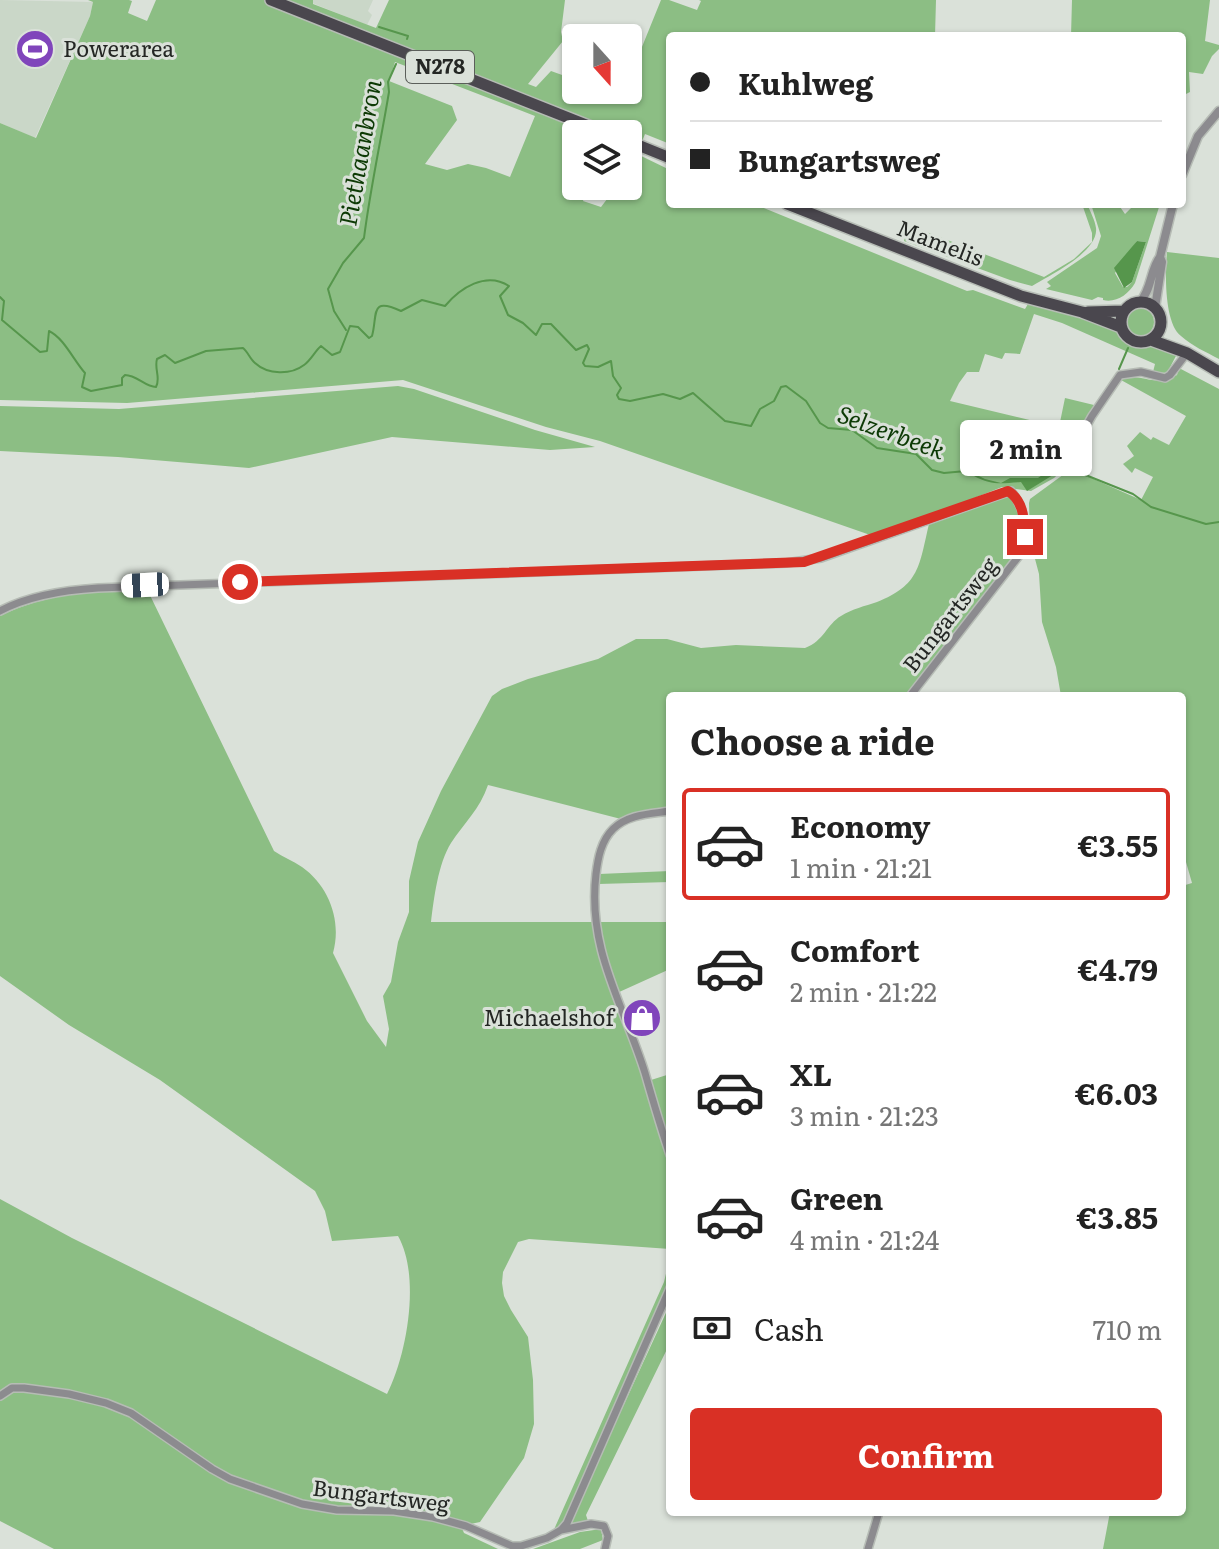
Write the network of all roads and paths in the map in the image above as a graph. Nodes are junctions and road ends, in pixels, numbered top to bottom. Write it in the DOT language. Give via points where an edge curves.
graph roads {
  1 [pos="271,0"];
  2 [pos="1219,111"];
  3 [pos="574,120"];
  4 [pos="642,147"];
  5 [pos="666,156"];
  6 [pos="1186,165"];
  7 [pos="797,208"];
  8 [pos="1172,208"];
  9 [pos="1160,257"];
  10 [pos="1140,302"];
  11 [pos="1155,308"];
  12 [pos="1124,311"];
  13 [pos="1082,312"];
  14 [pos="1121,327"];
  15 [pos="1160,327"];
  16 [pos="1151,340"];
  17 [pos="1187,353"];
  18 [pos="1219,372"];
  19 [pos="1070,455"];
  20 [pos="0,611"];
  21 [pos="913,692"];
  22 [pos="666,812"];
  23 [pos="666,1142"];
  24 [pos="666,1297"];
  25 [pos="0,1396"];
  26 [pos="878,1516"];
  27 [pos="561,1530"];
  28 [pos="605,1549"];
  29 [pos="868,1549"];
  1 -- 3 [label="main road, N278"];
  2 -- 6 [label="street" via="1198,136"];
  4 -- 5 [label="main road"];
  7 -- 13 [label="main road, Mamelis" via="1021,296"];
  8 -- 9 [label="street"];
  9 -- 10 [label="street"];
  9 -- 11 [label="street"];
  10 -- 11 [label="main road"];
  10 -- 12 [label="main road"];
  11 -- 15 [label="main road"];
  12 -- 13 [label="main road, Mamelis"];
  12 -- 14 [label="main road"];
  13 -- 14 [label="main road, Mamelis"];
  14 -- 16 [label="main road" via="1134,341"];
  15 -- 16 [label="main road"];
  15 -- 17 [label="main road"];
  16 -- 17 [label="main road"];
  17 -- 18 [label="main road"];
  17 -- 19 [label="street" via="1165,378 1141,372 1120,375"];
  20 -- 21 [label="street, Bungartsweg" via="58,593 114,587 795,563 1013,493 1023,511 1022,552"];
  22 -- 23 [label="street" via="627,819 613,829 602,847 594,898 603,959"];
  24 -- 27 [label="street"];
  25 -- 27 [label="street, Bungartsweg" via="24,1388 106,1403 131,1413 230,1479 302,1504 433,1517 512,1546"];
  26 -- 29 [label="street"];
  27 -- 28 [label="street, Bungartsweg" via="604,1526"];
}
